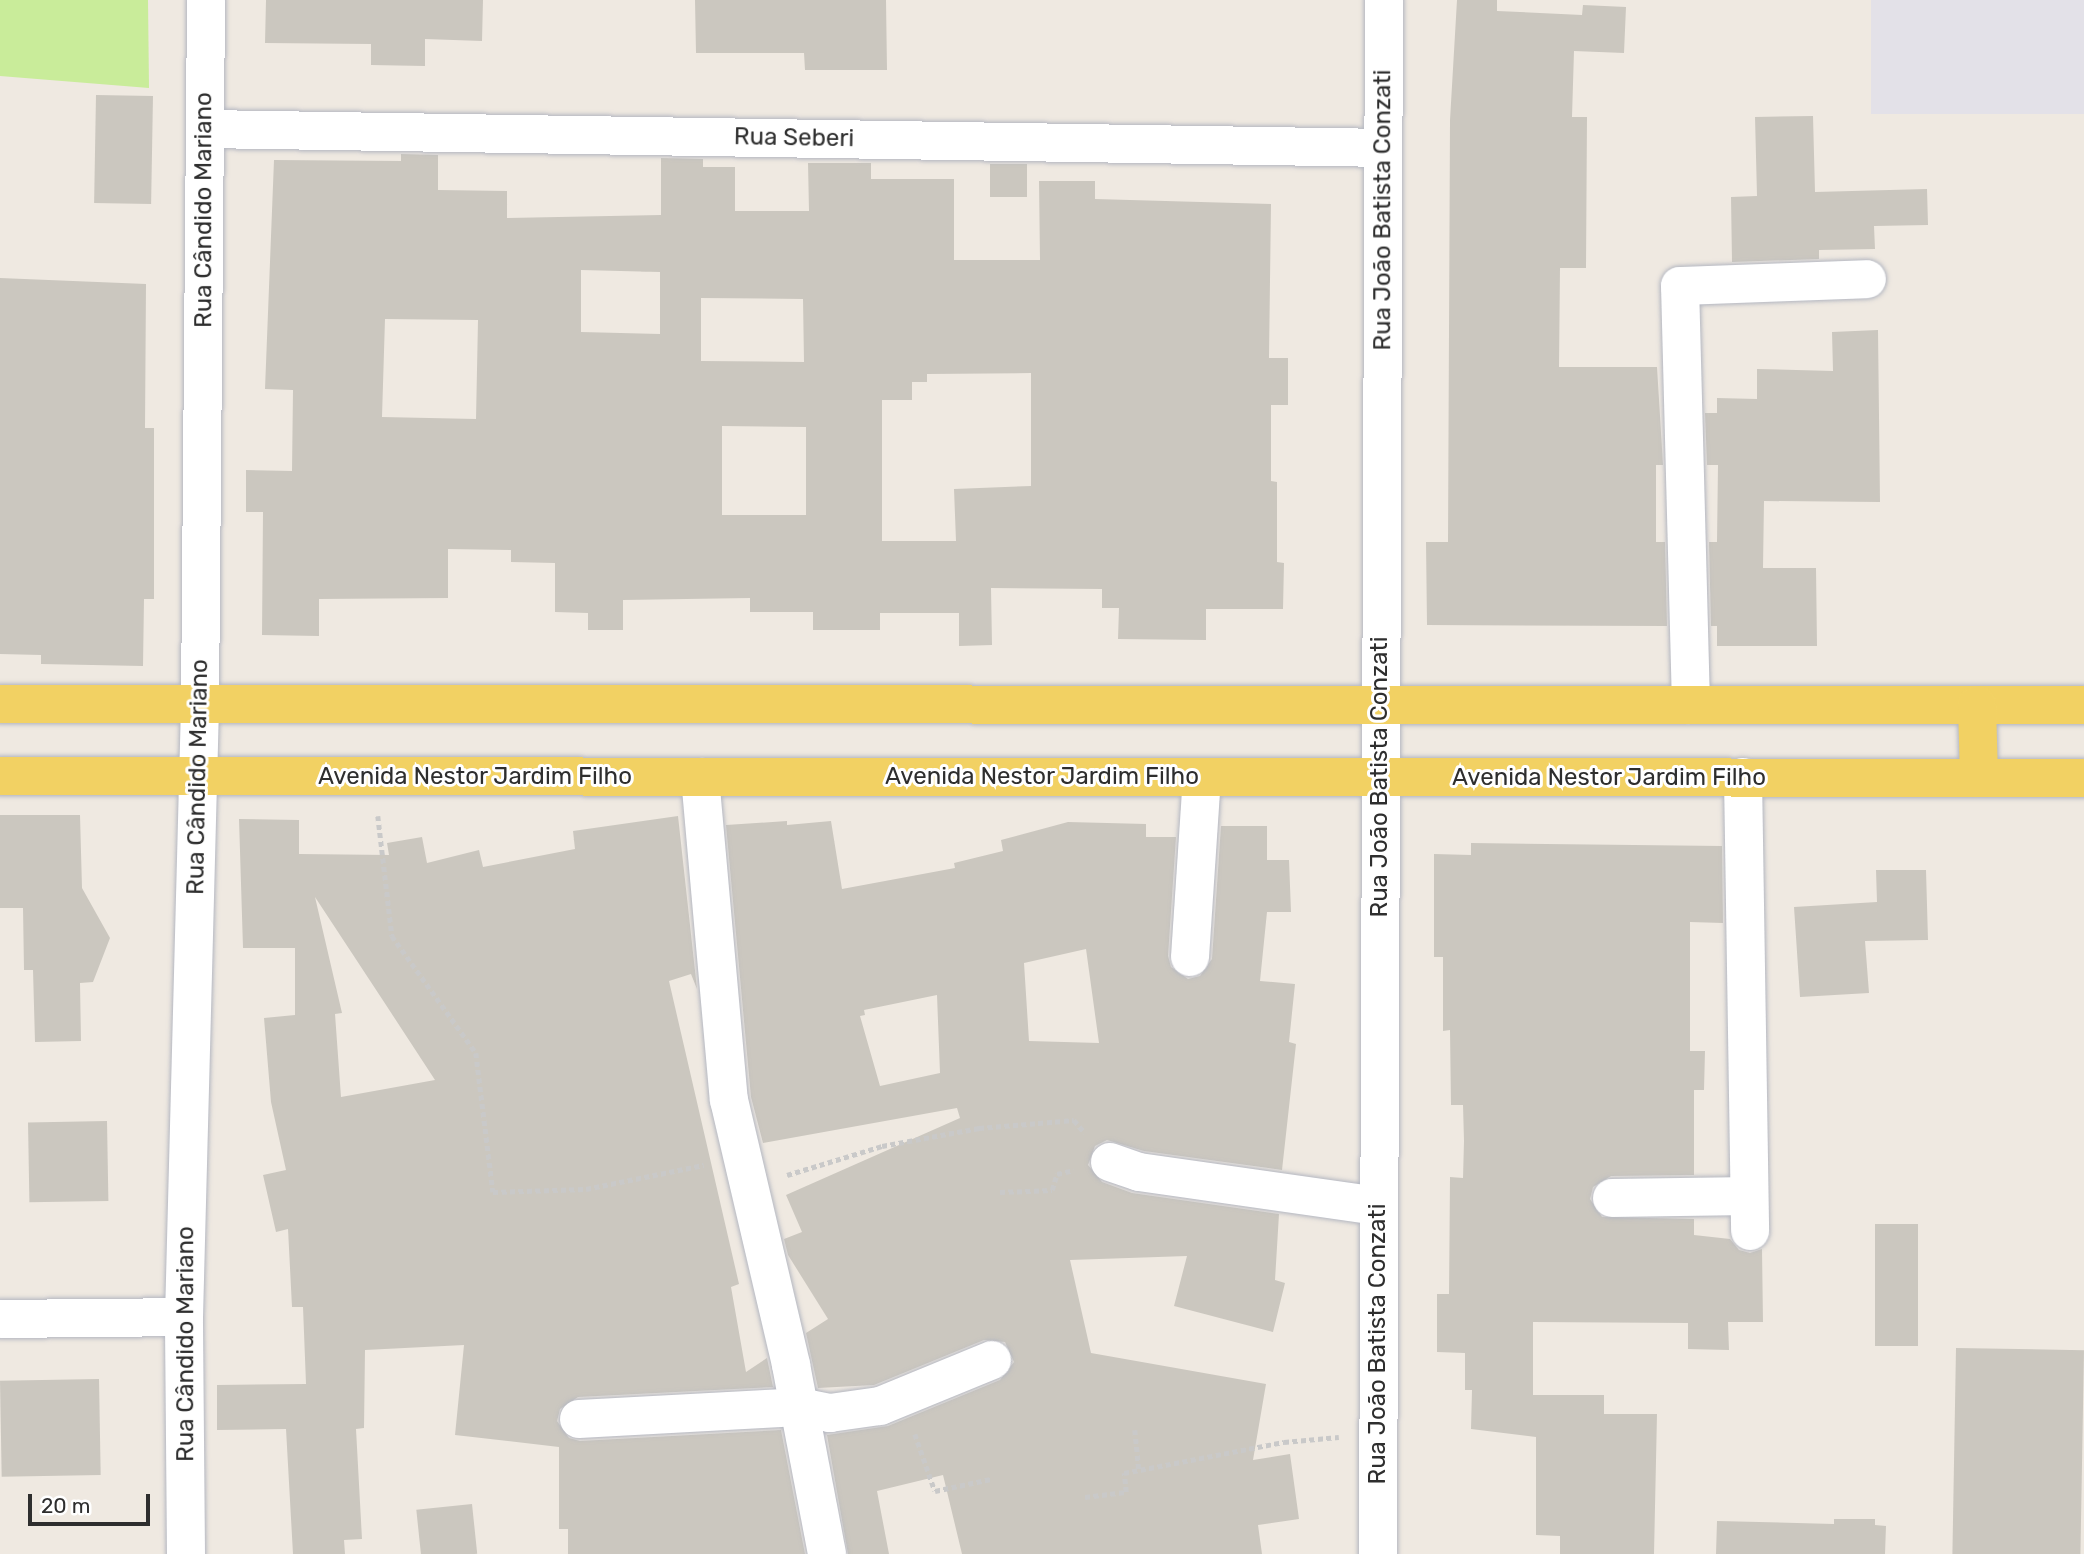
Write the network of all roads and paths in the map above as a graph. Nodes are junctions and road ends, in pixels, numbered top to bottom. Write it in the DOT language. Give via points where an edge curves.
graph roads {
  1 [pos="206,0"];
  2 [pos="1384,0"];
  3 [pos="205,129"];
  4 [pos="1383,148"];
  5 [pos="1867,279"];
  6 [pos="0,704"];
  7 [pos="200,704"];
  8 [pos="1381,704"];
  9 [pos="1691,705"];
  10 [pos="1977,705"];
  11 [pos="2084,705"];
  12 [pos="0,776"];
  13 [pos="199,777"];
  14 [pos="378,777"];
  15 [pos="700,777"];
  16 [pos="1202,777"];
  17 [pos="1380,778"];
  18 [pos="1743,778"];
  19 [pos="1979,778"];
  20 [pos="2084,778"];
  21 [pos="1190,957"];
  22 [pos="1110,1161"];
  23 [pos="745,1172"];
  24 [pos="1000,1192"];
  25 [pos="1612,1198"];
  26 [pos="1379,1206"];
  27 [pos="184,1317"];
  28 [pos="0,1319"];
  29 [pos="992,1360"];
  30 [pos="903,1397"];
  31 [pos="799,1407"];
  32 [pos="579,1419"];
  33 [pos="1135,1430"];
  34 [pos="1378,1433"];
  35 [pos="1139,1471"];
  36 [pos="991,1479"];
  37 [pos="1085,1497"];
  38 [pos="186,1554"];
  39 [pos="827,1554"];
  40 [pos="1378,1554"];
  1 -- 3 [label="street, Rua Cândido Mariano"];
  2 -- 4 [label="street, Rua João Batista Conzati"];
  3 -- 4 [label="street, Rua Seberi"];
  3 -- 7 [label="street, Rua Cândido Mariano"];
  4 -- 8 [label="street, Rua João Batista Conzati"];
  5 -- 9 [label="street" via="1679,286"];
  6 -- 7 [label="main road"];
  7 -- 8 [label="main road"];
  7 -- 13 [label="street, Rua Cândido Mariano"];
  8 -- 9 [label="main road"];
  8 -- 17 [label="street, Rua João Batista Conzati"];
  9 -- 10 [label="main road"];
  10 -- 11 [label="main road"];
  10 -- 19 [label="main road"];
  12 -- 13 [label="main road, Avenida Nestor Jardim Filho"];
  13 -- 14 [label="main road, Avenida Nestor Jardim Filho"];
  13 -- 27 [label="street, Rua Cândido Mariano"];
  14 -- 15 [label="main road, Avenida Nestor Jardim Filho"];
  14 -- 23 [label="path" via="378,818 392,936 476,1053 494,1192 586,1189"];
  15 -- 16 [label="main road, Avenida Nestor Jardim Filho"];
  15 -- 23 [label="street" via="729,1100"];
  16 -- 17 [label="main road, Avenida Nestor Jardim Filho"];
  16 -- 21 [label="street"];
  17 -- 18 [label="main road, Avenida Nestor Jardim Filho"];
  17 -- 26 [label="street, Rua João Batista Conzati"];
  18 -- 19 [label="main road, Avenida Nestor Jardim Filho"];
  18 -- 25 [label="street" via="1749,1214"];
  19 -- 20 [label="main road, Avenida Nestor Jardim Filho"];
  22 -- 23 [label="path" via="1074,1120 979,1128"];
  22 -- 24 [label="path" via="1056,1174 1052,1190"];
  22 -- 26 [label="street" via="1139,1172"];
  23 -- 31 [label="street"];
  26 -- 34 [label="street, Rua João Batista Conzati"];
  27 -- 28 [label="street"];
  27 -- 38 [label="street, Rua Cândido Mariano"];
  29 -- 30 [label="street"];
  30 -- 31 [label="street" via="880,1406 830,1413"];
  30 -- 36 [label="path" via="935,1492"];
  31 -- 32 [label="street"];
  31 -- 39 [label="street"];
  33 -- 35 [label="path"];
  34 -- 35 [label="path" via="1284,1442"];
  34 -- 40 [label="street, Rua João Batista Conzati"];
  35 -- 37 [label="path" via="1124,1473 1126,1492"];
}
